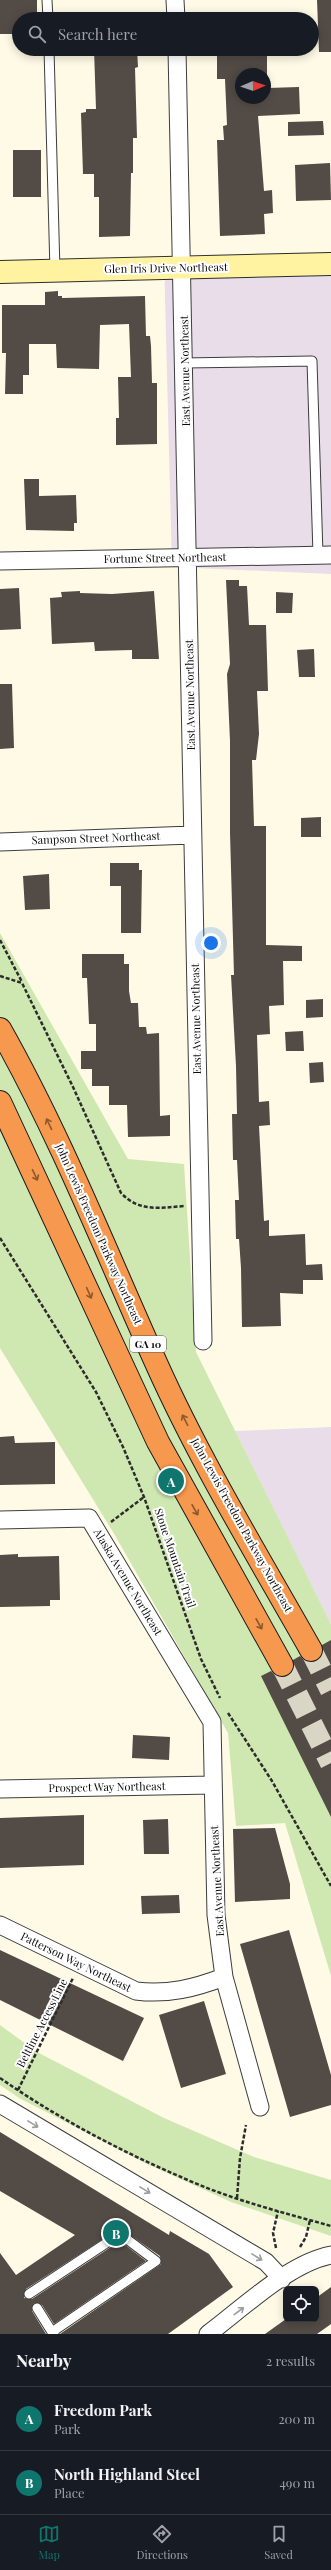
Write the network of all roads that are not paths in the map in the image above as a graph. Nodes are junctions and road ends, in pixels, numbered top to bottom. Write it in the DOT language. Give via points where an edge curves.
graph roads {
  1 [pos="47,0"];
  2 [pos="175,0"];
  3 [pos="48,12"];
  4 [pos="176,12"];
  5 [pos="48,56"];
  6 [pos="177,56"];
  7 [pos="331,264"];
  8 [pos="182,268"];
  9 [pos="55,271"];
  10 [pos="0,272"];
  11 [pos="184,363"];
  12 [pos="324,555"];
  13 [pos="188,557"];
  14 [pos="0,561"];
  15 [pos="192,835"];
  16 [pos="0,840"];
  17 [pos="0,1029"];
  18 [pos="0,1102"];
  19 [pos="203,1341"];
  20 [pos="0,1520"];
  21 [pos="311,1650"];
  22 [pos="282,1665"];
  23 [pos="212,1722"];
  24 [pos="213,1785"];
  25 [pos="0,1789"];
  26 [pos="0,1925"];
  27 [pos="224,1978"];
  28 [pos="0,2104"];
  29 [pos="260,2107"];
  30 [pos="331,2255"];
  31 [pos="282,2279"];
  32 [pos="29,2294"];
  33 [pos="37,2308"];
  34 [pos="54,2333"];
  35 [pos="208,2334"];
  1 -- 3 [label="lane"];
  2 -- 4 [label="street"];
  5 -- 9 [label="lane"];
  6 -- 8 [label="street, East Avenue Northeast"];
  7 -- 8 [label="street, Glen Iris Drive Northeast"];
  8 -- 9 [label="street, Glen Iris Drive Northeast"];
  8 -- 11 [label="street, East Avenue Northeast"];
  9 -- 10 [label="street, Glen Iris Drive Northeast"];
  11 -- 12 [label="lane" via="312,361"];
  11 -- 13 [label="street, East Avenue Northeast"];
  12 -- 13 [label="street, Fortune Street Northeast"];
  13 -- 14 [label="street, Fortune Street Northeast"];
  13 -- 15 [label="street, East Avenue Northeast"];
  15 -- 16 [label="street, Sampson Street Northeast"];
  15 -- 19 [label="street, East Avenue Northeast"];
  21 -- 17 [label="highway, John Lewis Freedom Parkway Northeast / GA 10, one-way" via="199,1448 157,1366 81,1191"];
  18 -- 22 [label="highway, GA 10, one-way" via="158,1442"];
  20 -- 23 [label="street, Alaska Avenue Northeast" via="89,1518"];
  23 -- 24 [label="street, East Avenue Northeast"];
  24 -- 25 [label="street, Prospect Way Northeast"];
  24 -- 27 [label="street, East Avenue Northeast" via="216,1915"];
  26 -- 27 [label="street, Patterson Way Northeast" via="136,1991 156,1993 186,1990"];
  27 -- 29 [label="street, East Avenue Northeast"];
  28 -- 31 [label="street, one-way" via="266,2262"];
  30 -- 31 [label="street" via="315,2258"];
  35 -- 31 [label="street, one-way"];
  32 -- 34 [label="lane" via="120,2234 156,2261"];
  33 -- 34 [label="lane"];
}
